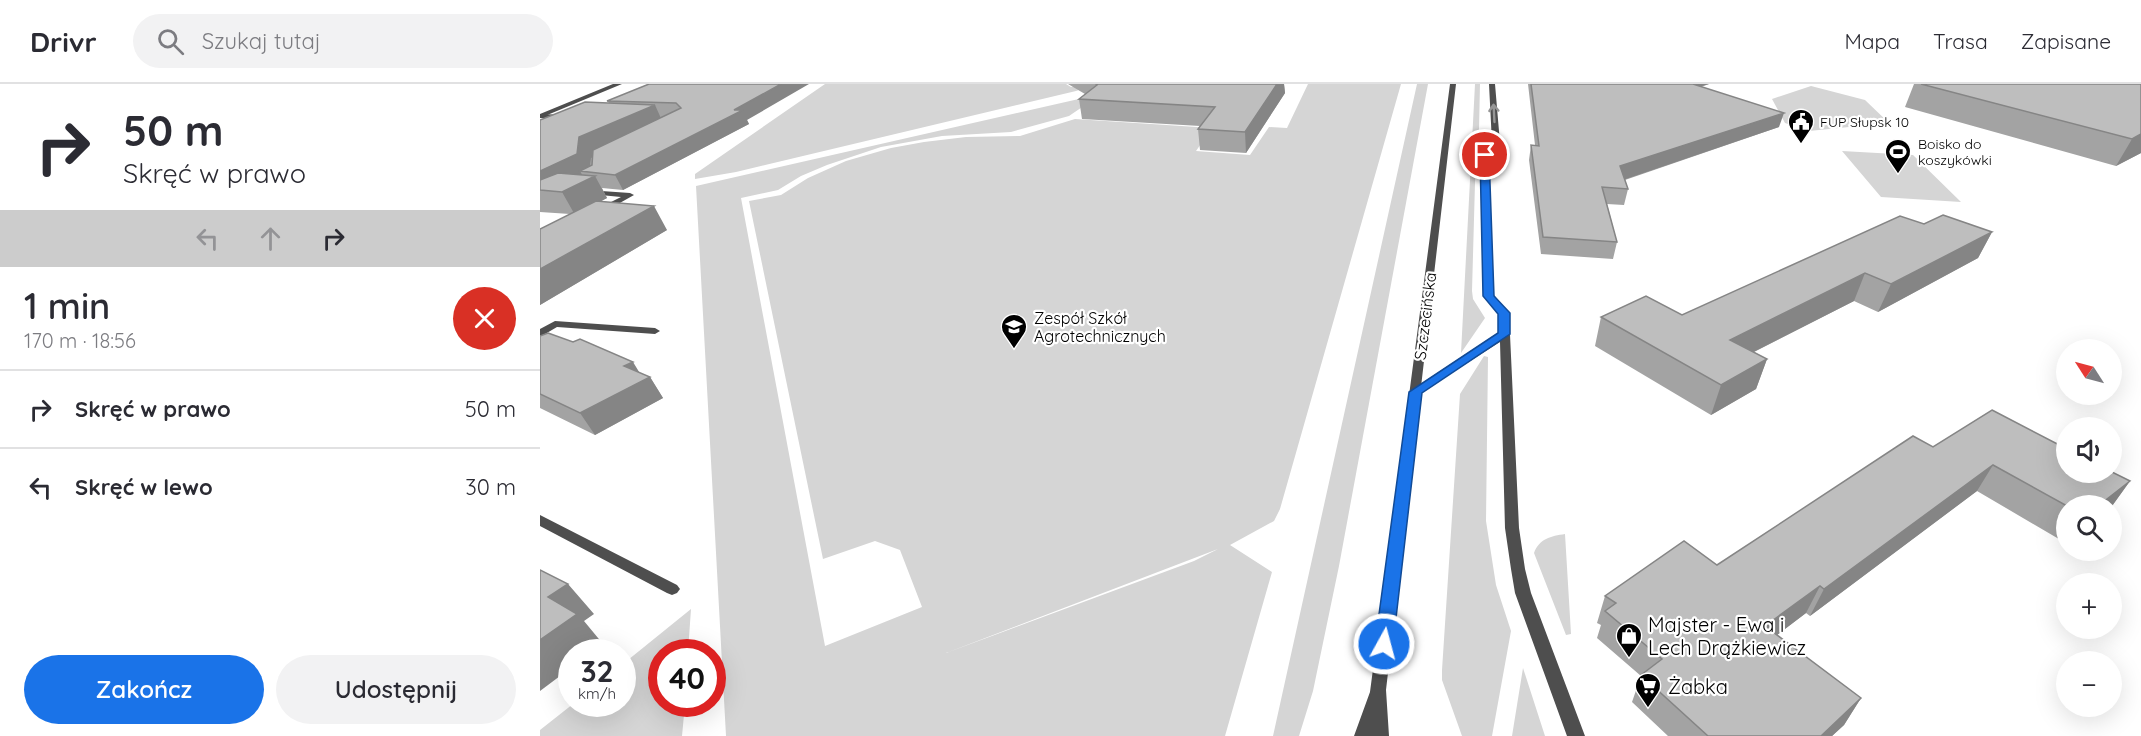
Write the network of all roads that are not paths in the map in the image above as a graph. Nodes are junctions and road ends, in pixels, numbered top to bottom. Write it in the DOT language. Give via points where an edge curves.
graph roads {
  1 [pos="620,84"];
  2 [pos="1453,84"];
  3 [pos="1492,84"];
  4 [pos="540,116"];
  5 [pos="577,118"];
  6 [pos="580,191"];
  7 [pos="590,216"];
  8 [pos="655,331"];
  9 [pos="540,334"];
  10 [pos="1504,334"];
  11 [pos="1416,392"];
  12 [pos="540,520"];
  13 [pos="672,589"];
  14 [pos="1378,690"];
  15 [pos="1363,736"];
  16 [pos="1380,736"];
  17 [pos="1576,736"];
  1 -- 4 [label="street"];
  2 -- 11 [label="street, Szczecińska"];
  10 -- 3 [label="street, one-way" via="1504,313 1489,296 1485,155 1496,143"];
  4 -- 5 [label="street"];
  6 -- 7 [label="street" via="630,195"];
  8 -- 9 [label="street" via="555,324"];
  10 -- 11 [label="street"];
  10 -- 17 [label="street" via="1512,528 1518,569 1526,602"];
  11 -- 14 [label="street, Szczecińska"];
  12 -- 13 [label="street"];
  14 -- 15 [label="street, Szczecińska"];
  14 -- 16 [label="street, Szczecińska"];
}
